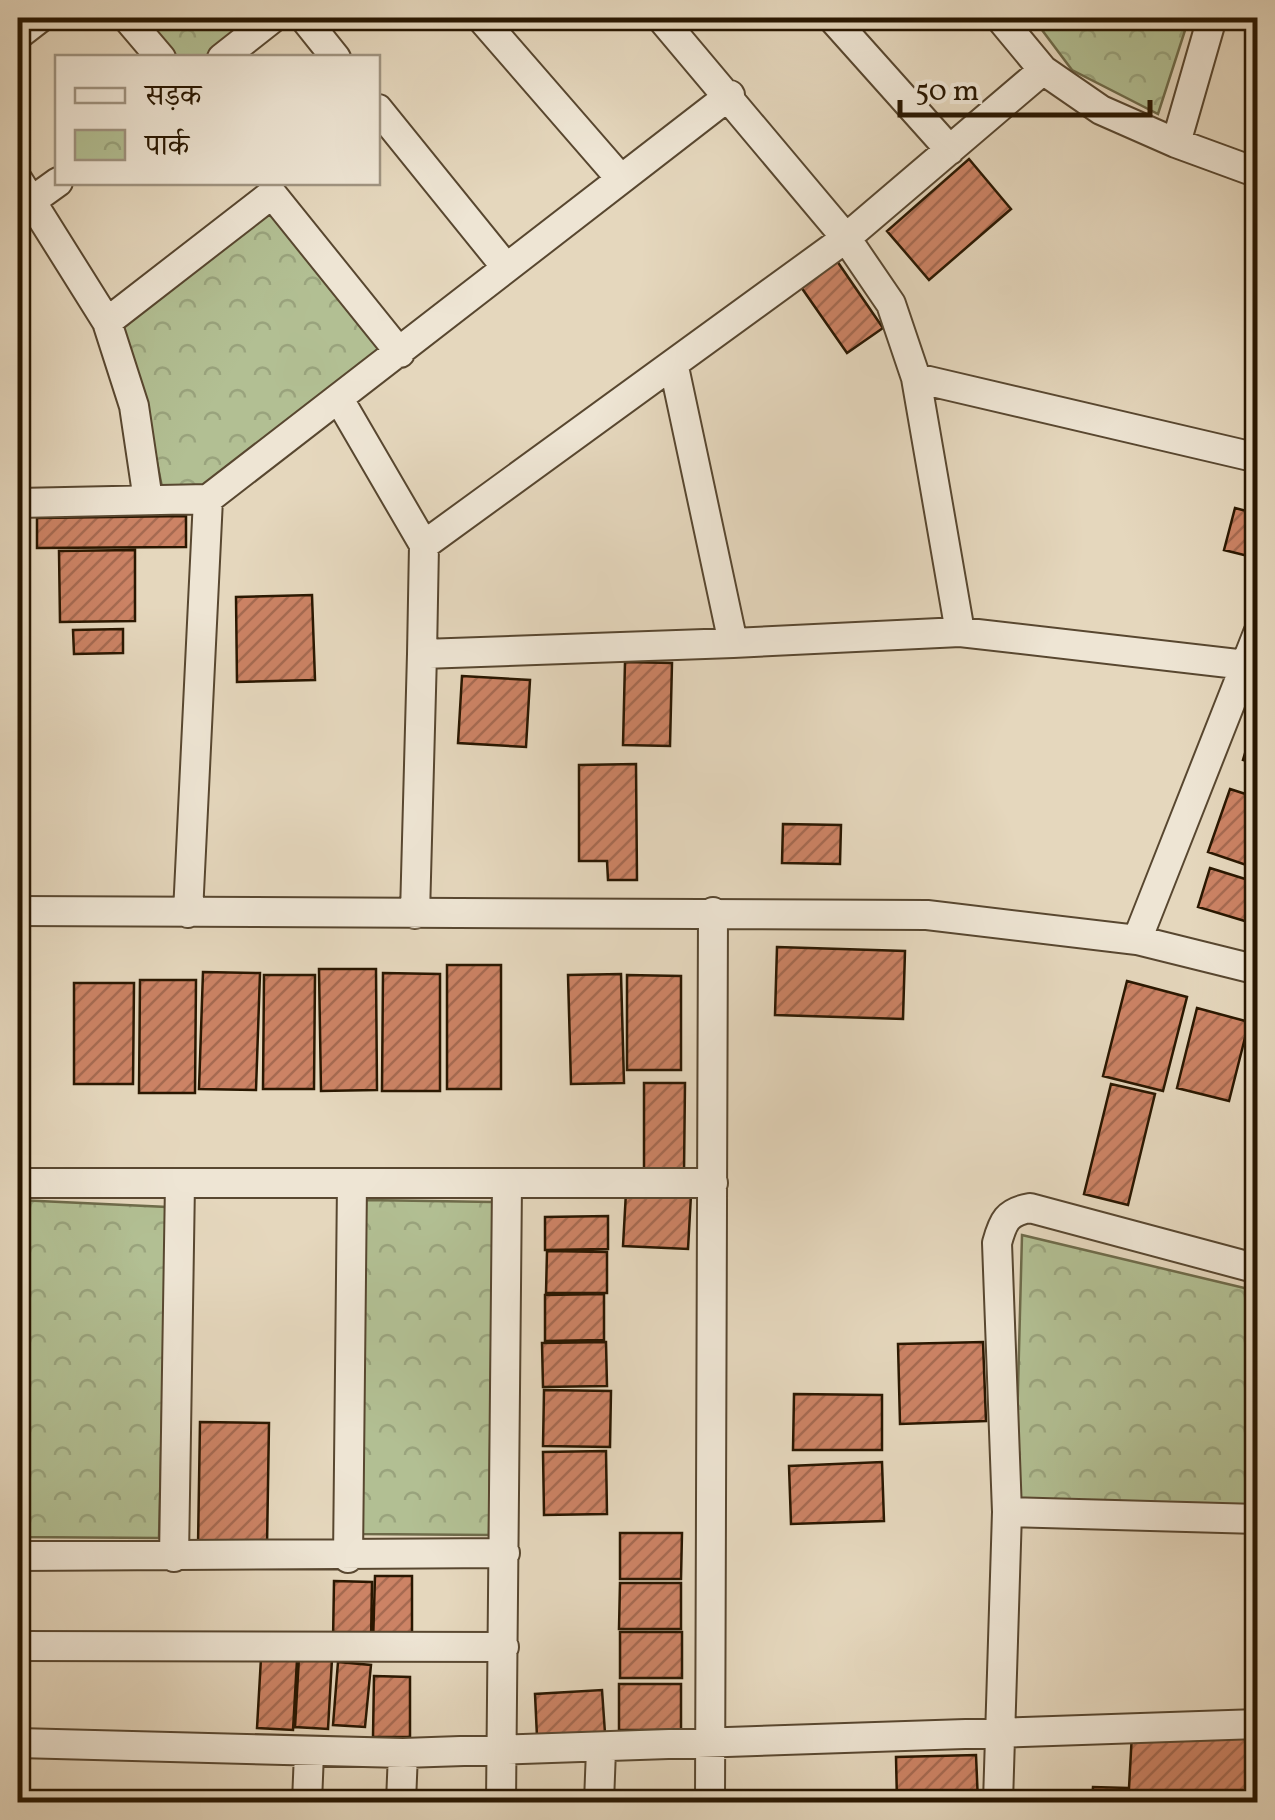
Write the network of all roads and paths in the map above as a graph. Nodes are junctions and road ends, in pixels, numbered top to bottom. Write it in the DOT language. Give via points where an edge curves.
graph roads {
  1 [pos="40,18"];
  2 [pos="127,18"];
  3 [pos="273,18"];
  4 [pos="304,18"];
  5 [pos="480,18"];
  6 [pos="662,18"];
  7 [pos="832,18"];
  8 [pos="1000,18"];
  9 [pos="1212,18"];
  10 [pos="18,35"];
  11 [pos="158,55"];
  12 [pos="226,55"];
  13 [pos="334,55"];
  14 [pos="1042,70"];
  15 [pos="730,95"];
  16 [pos="380,111"];
  17 [pos="1176,143"];
  18 [pos="950,150"];
  19 [pos="1258,174"];
  20 [pos="620,178"];
  21 [pos="55,183"];
  22 [pos="268,188"];
  23 [pos="25,190"];
  24 [pos="846,238"];
  25 [pos="504,266"];
  26 [pos="107,322"];
  27 [pos="400,353"];
  28 [pos="674,367"];
  29 [pos="916,378"];
  30 [pos="339,400"];
  31 [pos="1258,458"];
  32 [pos="208,499"];
  33 [pos="148,500"];
  34 [pos="18,503"];
  35 [pos="424,546"];
  36 [pos="960,632"];
  37 [pos="1258,633"];
  38 [pos="733,644"];
  39 [pos="422,654"];
  40 [pos="1246,665"];
  41 [pos="18,911"];
  42 [pos="188,912"];
  43 [pos="713,912"];
  44 [pos="415,914"];
  45 [pos="1137,940"];
  46 [pos="1258,970"];
  47 [pos="18,1183"];
  48 [pos="352,1183"];
  49 [pos="180,1184"];
  50 [pos="507,1184"];
  51 [pos="713,1184"];
  52 [pos="1258,1269"];
  53 [pos="1007,1512"];
  54 [pos="1258,1519"];
  55 [pos="505,1554"];
  56 [pos="18,1556"];
  57 [pos="174,1556"];
  58 [pos="348,1558"];
  59 [pos="18,1646"];
  60 [pos="504,1647"];
  61 [pos="1258,1724"];
  62 [pos="998,1732"];
  63 [pos="18,1744"];
  64 [pos="713,1746"];
  65 [pos="504,1749"];
  66 [pos="601,1750"];
  67 [pos="309,1753"];
  68 [pos="403,1754"];
  69 [pos="307,1802"];
  70 [pos="401,1802"];
  71 [pos="501,1802"];
  72 [pos="598,1802"];
  73 [pos="710,1802"];
  74 [pos="998,1802"];
  1 -- 10 [label="street"];
  2 -- 11 [label="street"];
  3 -- 12 [label="street"];
  4 -- 13 [label="street"];
  5 -- 20 [label="street"];
  6 -- 15 [label="street"];
  7 -- 18 [label="street"];
  8 -- 14 [label="street"];
  9 -- 17 [label="street"];
  14 -- 17 [label="street" via="1101,110"];
  14 -- 18 [label="street"];
  15 -- 20 [label="street"];
  15 -- 24 [label="street"];
  16 -- 25 [label="street"];
  17 -- 19 [label="street"];
  18 -- 24 [label="street"];
  20 -- 25 [label="street"];
  21 -- 23 [label="street"];
  22 -- 26 [label="street"];
  22 -- 27 [label="street"];
  23 -- 26 [label="street"];
  24 -- 28 [label="street"];
  24 -- 29 [label="street" via="892,304"];
  25 -- 27 [label="street"];
  26 -- 33 [label="street" via="134,406"];
  27 -- 30 [label="street"];
  28 -- 35 [label="street"];
  28 -- 38 [label="street"];
  29 -- 31 [label="street"];
  29 -- 36 [label="street"];
  30 -- 32 [label="street"];
  30 -- 35 [label="street"];
  32 -- 33 [label="street"];
  32 -- 42 [label="street"];
  33 -- 34 [label="street"];
  35 -- 39 [label="street"];
  36 -- 38 [label="street"];
  36 -- 40 [label="street"];
  37 -- 40 [label="street"];
  38 -- 39 [label="street"];
  39 -- 44 [label="street"];
  40 -- 45 [label="street"];
  41 -- 42 [label="street"];
  42 -- 44 [label="street"];
  43 -- 44 [label="street"];
  43 -- 45 [label="street" via="928,915"];
  43 -- 51 [label="street"];
  45 -- 46 [label="street"];
  47 -- 49 [label="street"];
  48 -- 49 [label="street"];
  48 -- 50 [label="street"];
  48 -- 58 [label="street"];
  49 -- 57 [label="street"];
  50 -- 51 [label="street"];
  50 -- 55 [label="street"];
  51 -- 64 [label="street"];
  52 -- 53 [label="street" via="1030,1208 1012,1212 997,1243"];
  53 -- 54 [label="street"];
  53 -- 62 [label="street"];
  55 -- 58 [label="street"];
  55 -- 60 [label="street"];
  56 -- 57 [label="street"];
  57 -- 58 [label="street"];
  59 -- 60 [label="street"];
  60 -- 65 [label="street"];
  61 -- 62 [label="street"];
  62 -- 64 [label="street"];
  62 -- 74 [label="street"];
  63 -- 67 [label="street"];
  64 -- 66 [label="street"];
  64 -- 73 [label="street"];
  65 -- 66 [label="street"];
  65 -- 68 [label="street"];
  65 -- 71 [label="street"];
  66 -- 72 [label="street"];
  67 -- 68 [label="street"];
  67 -- 69 [label="street"];
  68 -- 70 [label="street"];
}
